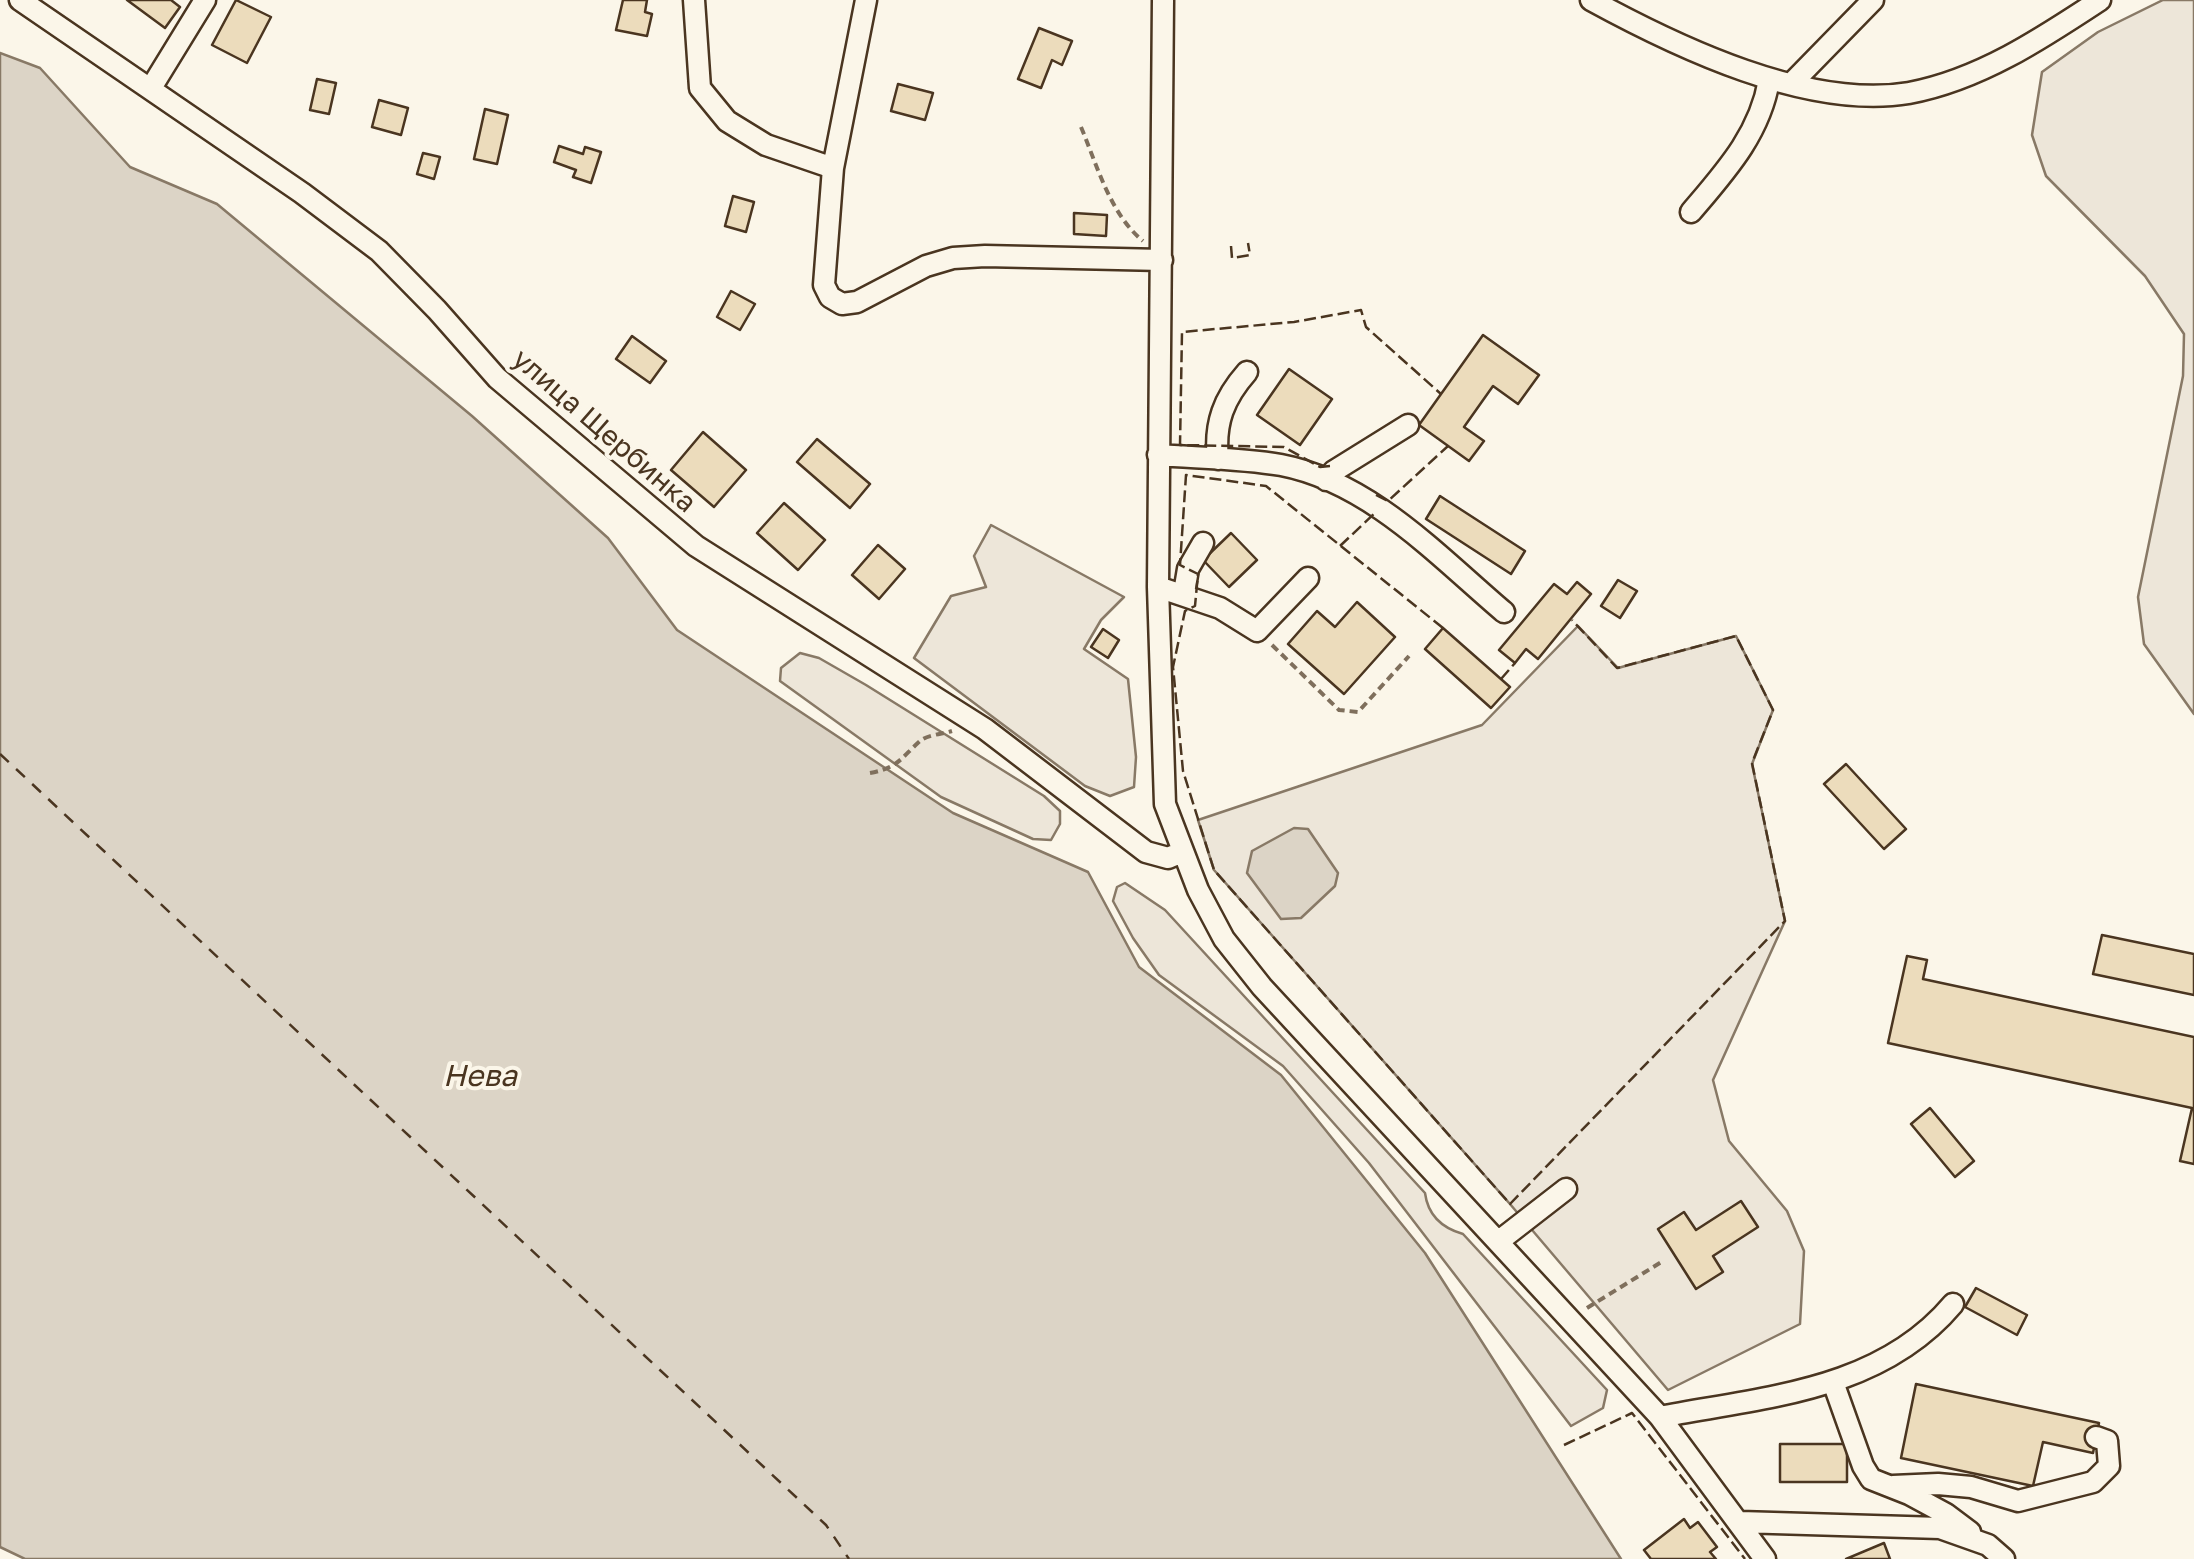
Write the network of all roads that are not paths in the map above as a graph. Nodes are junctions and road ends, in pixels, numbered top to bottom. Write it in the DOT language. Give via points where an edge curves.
graph roads {
  1 [pos="20,0"];
  2 [pos="205,0"];
  3 [pos="694,0"];
  4 [pos="866,0"];
  5 [pos="1164,0"];
  6 [pos="1590,0"];
  7 [pos="1873,0"];
  8 [pos="2100,0"];
  9 [pos="1770,80"];
  10 [pos="1791,84"];
  11 [pos="152,88"];
  12 [pos="833,168"];
  13 [pos="1691,212"];
  14 [pos="1162,258"];
  15 [pos="1247,372"];
  16 [pos="1408,424"];
  17 [pos="1158,456"];
  18 [pos="1218,458"];
  19 [pos="1326,480"];
  20 [pos="1203,543"];
  21 [pos="1308,578"];
  22 [pos="1158,586"];
  23 [pos="1184,593"];
  24 [pos="1504,612"];
  25 [pos="1182,852"];
  26 [pos="1566,1189"];
  27 [pos="1499,1242"];
  28 [pos="1953,1304"];
  29 [pos="1832,1382"];
  30 [pos="1660,1416"];
  31 [pos="2096,1437"];
  32 [pos="1901,1490"];
  33 [pos="1740,1522"];
  34 [pos="1909,1528"];
  35 [pos="1992,1554"];
  36 [pos="1765,1559"];
  1 -- 11 [label="street, улица Щербинка"];
  2 -- 11 [label="street"];
  3 -- 12 [label="street" via="700,88 726,121 766,145"];
  4 -- 12 [label="street"];
  5 -- 14 [label="street"];
  6 -- 9 [label="street" via="1703,56"];
  7 -- 10 [label="street"];
  8 -- 10 [label="street" via="2000,62 1929,88 1878,94"];
  9 -- 10 [label="street"];
  9 -- 13 [label="street" via="1735,161"];
  11 -- 25 [label="street, улица Щербинка" via="379,251 497,378 696,546 974,722 1146,852 1168,858"];
  12 -- 14 [label="street" via="824,285 842,304 952,258"];
  14 -- 17 [label="street"];
  15 -- 18 [label="street" via="1222,408"];
  16 -- 19 [label="street"];
  17 -- 18 [label="street"];
  17 -- 22 [label="street"];
  18 -- 19 [label="street" via="1283,465"];
  19 -- 24 [label="street" via="1366,498"];
  20 -- 23 [label="street"];
  21 -- 23 [label="street" via="1258,631"];
  22 -- 23 [label="street"];
  22 -- 25 [label="street" via="1164,804"];
  25 -- 27 [label="street" via="1224,939 1262,988"];
  26 -- 27 [label="street"];
  27 -- 30 [label="street"];
  28 -- 29 [label="street" via="1904,1350"];
  29 -- 30 [label="street"];
  29 -- 32 [label="street" via="1870,1479"];
  30 -- 33 [label="street"];
  31 -- 32 [label="street" via="2107,1442 2109,1466 2093,1482 2042,1497 2018,1501 1938,1484"];
  32 -- 34 [label="street" via="1913,1508"];
  32 -- 35 [label="street" via="1946,1514"];
  33 -- 34 [label="street"];
  33 -- 36 [label="street"];
  34 -- 35 [label="street" via="1940,1528"];
}
